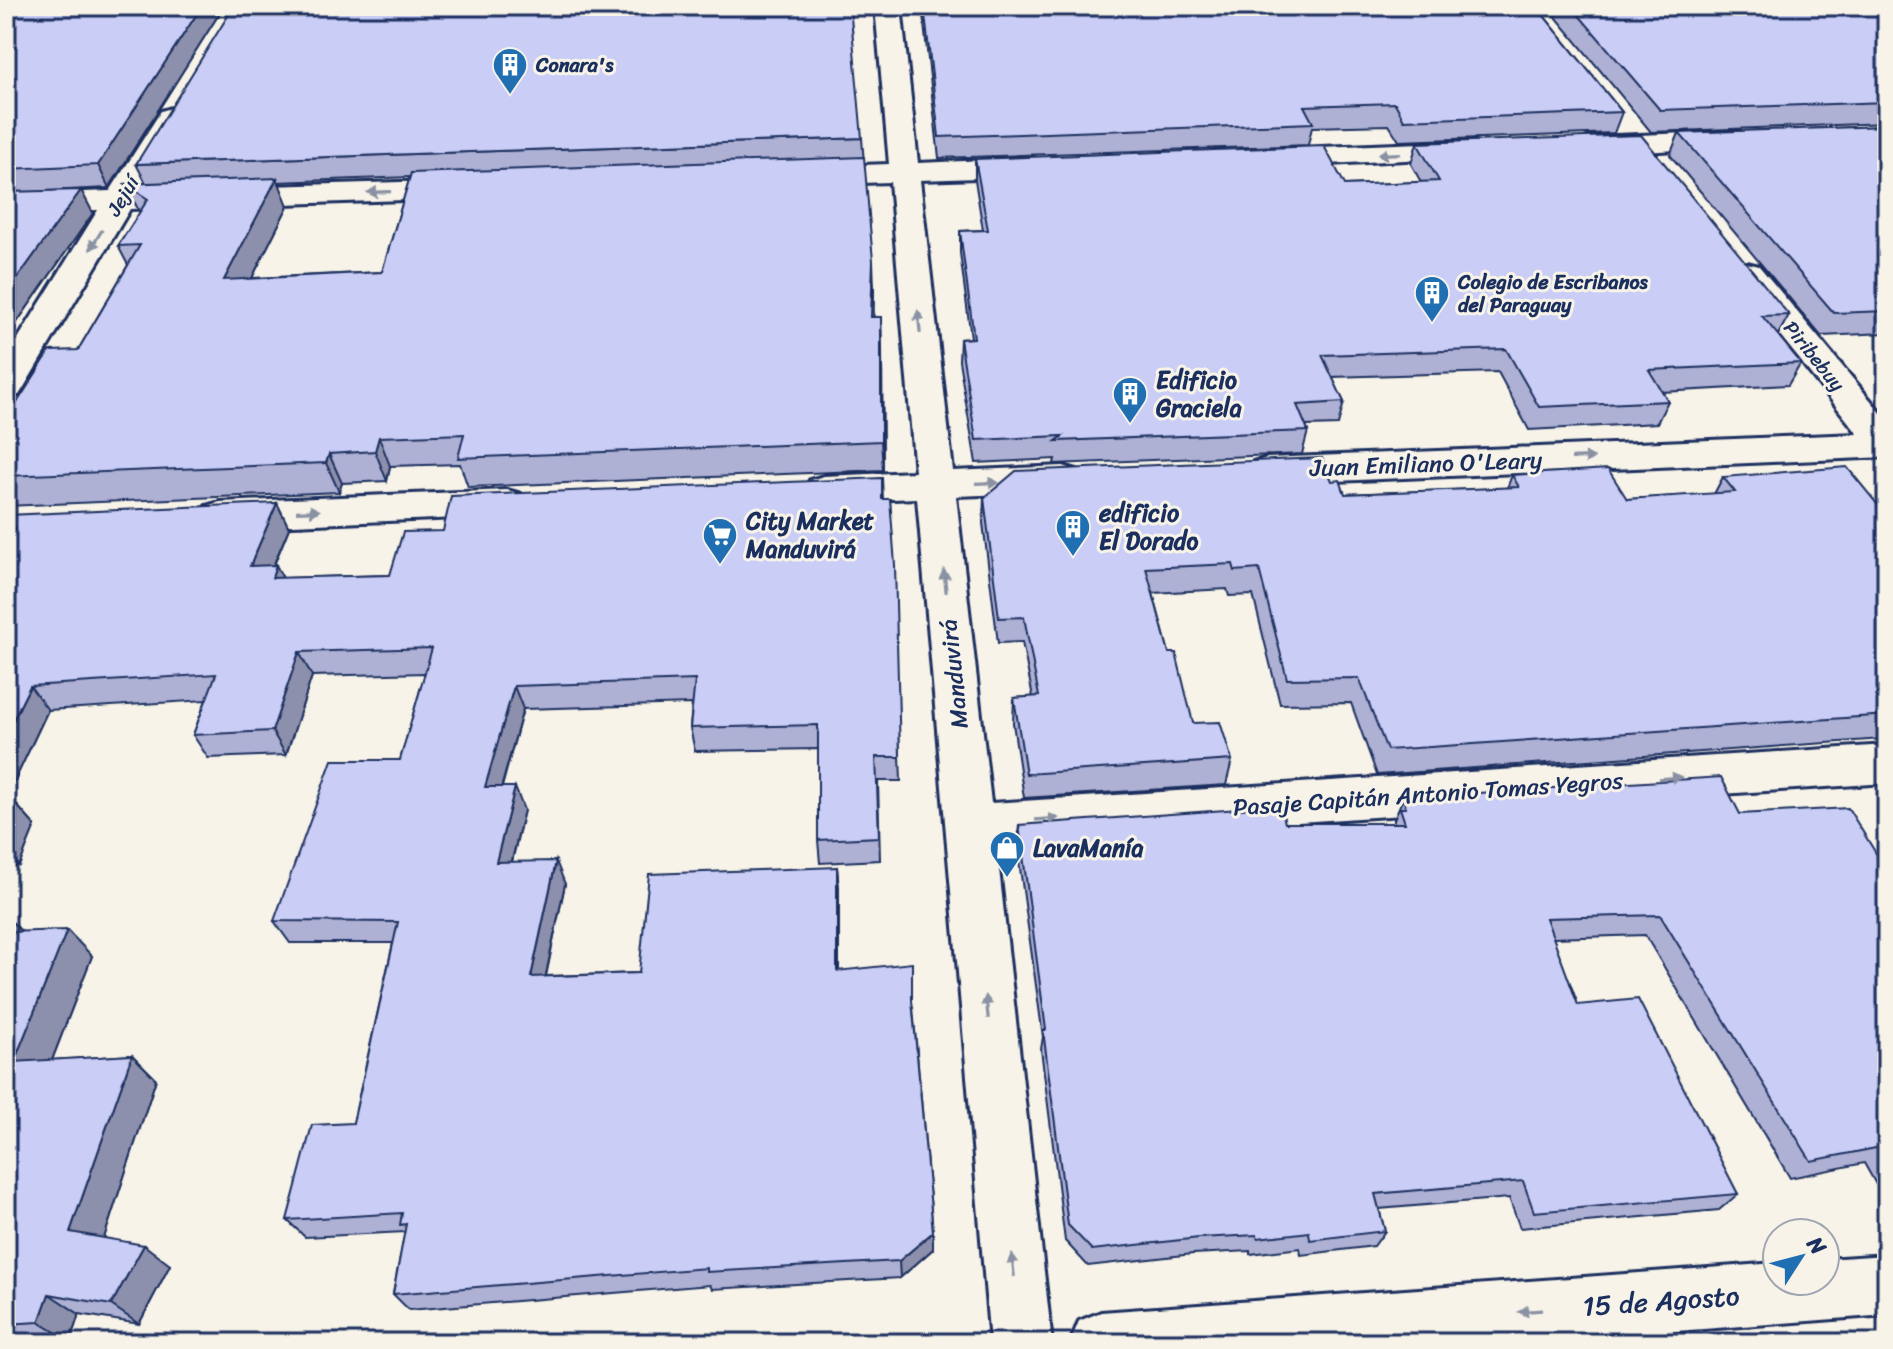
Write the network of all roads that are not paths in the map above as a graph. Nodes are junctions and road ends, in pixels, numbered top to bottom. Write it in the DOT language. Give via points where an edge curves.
graph roads {
  1 [pos="888,6"];
  2 [pos="183,98"];
  3 [pos="1617,113"];
  4 [pos="1764,139"];
  5 [pos="1642,144"];
  6 [pos="1563,147"];
  7 [pos="1501,149"];
  8 [pos="1250,159"];
  9 [pos="1061,166"];
  10 [pos="905,172"];
  11 [pos="779,177"];
  12 [pos="1668,177"];
  13 [pos="496,188"];
  14 [pos="119,202"];
  15 [pos="6,204"];
  16 [pos="1728,250"];
  17 [pos="6,387"];
  18 [pos="1887,445"];
  19 [pos="1237,472"];
  20 [pos="1094,478"];
  21 [pos="936,485"];
  22 [pos="794,491"];
  23 [pos="542,501"];
  24 [pos="179,516"];
  25 [pos="1887,764"];
  26 [pos="969,824"];
  27 [pos="1887,1285"];
  28 [pos="1021,1343"];
  29 [pos="1101,1343"];
  1 -- 10 [label="street, Manduvirá"];
  2 -- 14 [label="street, Jejuí"];
  3 -- 5 [label="street"];
  4 -- 5 [label="street"];
  5 -- 6 [label="street"];
  5 -- 12 [label="street"];
  7 -- 8 [label="street, one-way"];
  9 -- 10 [label="street"];
  10 -- 11 [label="street"];
  21 -- 10 [label="street, Manduvirá, one-way"];
  13 -- 14 [label="street, one-way"];
  14 -- 15 [label="street"];
  14 -- 17 [label="street, Jejuí, one-way"];
  16 -- 18 [label="street, Piribebuy"];
  19 -- 18 [label="street, Juan Emiliano O'Leary, one-way"];
  21 -- 20 [label="street, one-way"];
  21 -- 22 [label="street"];
  26 -- 21 [label="street, Manduvirá, one-way"];
  24 -- 23 [label="street, one-way"];
  26 -- 25 [label="street, Pasaje Capitán Antonio Tomas Yegros, one-way"];
  28 -- 26 [label="street, Manduvirá, one-way"];
  27 -- 29 [label="street, 15 de Agosto, one-way"];
}
